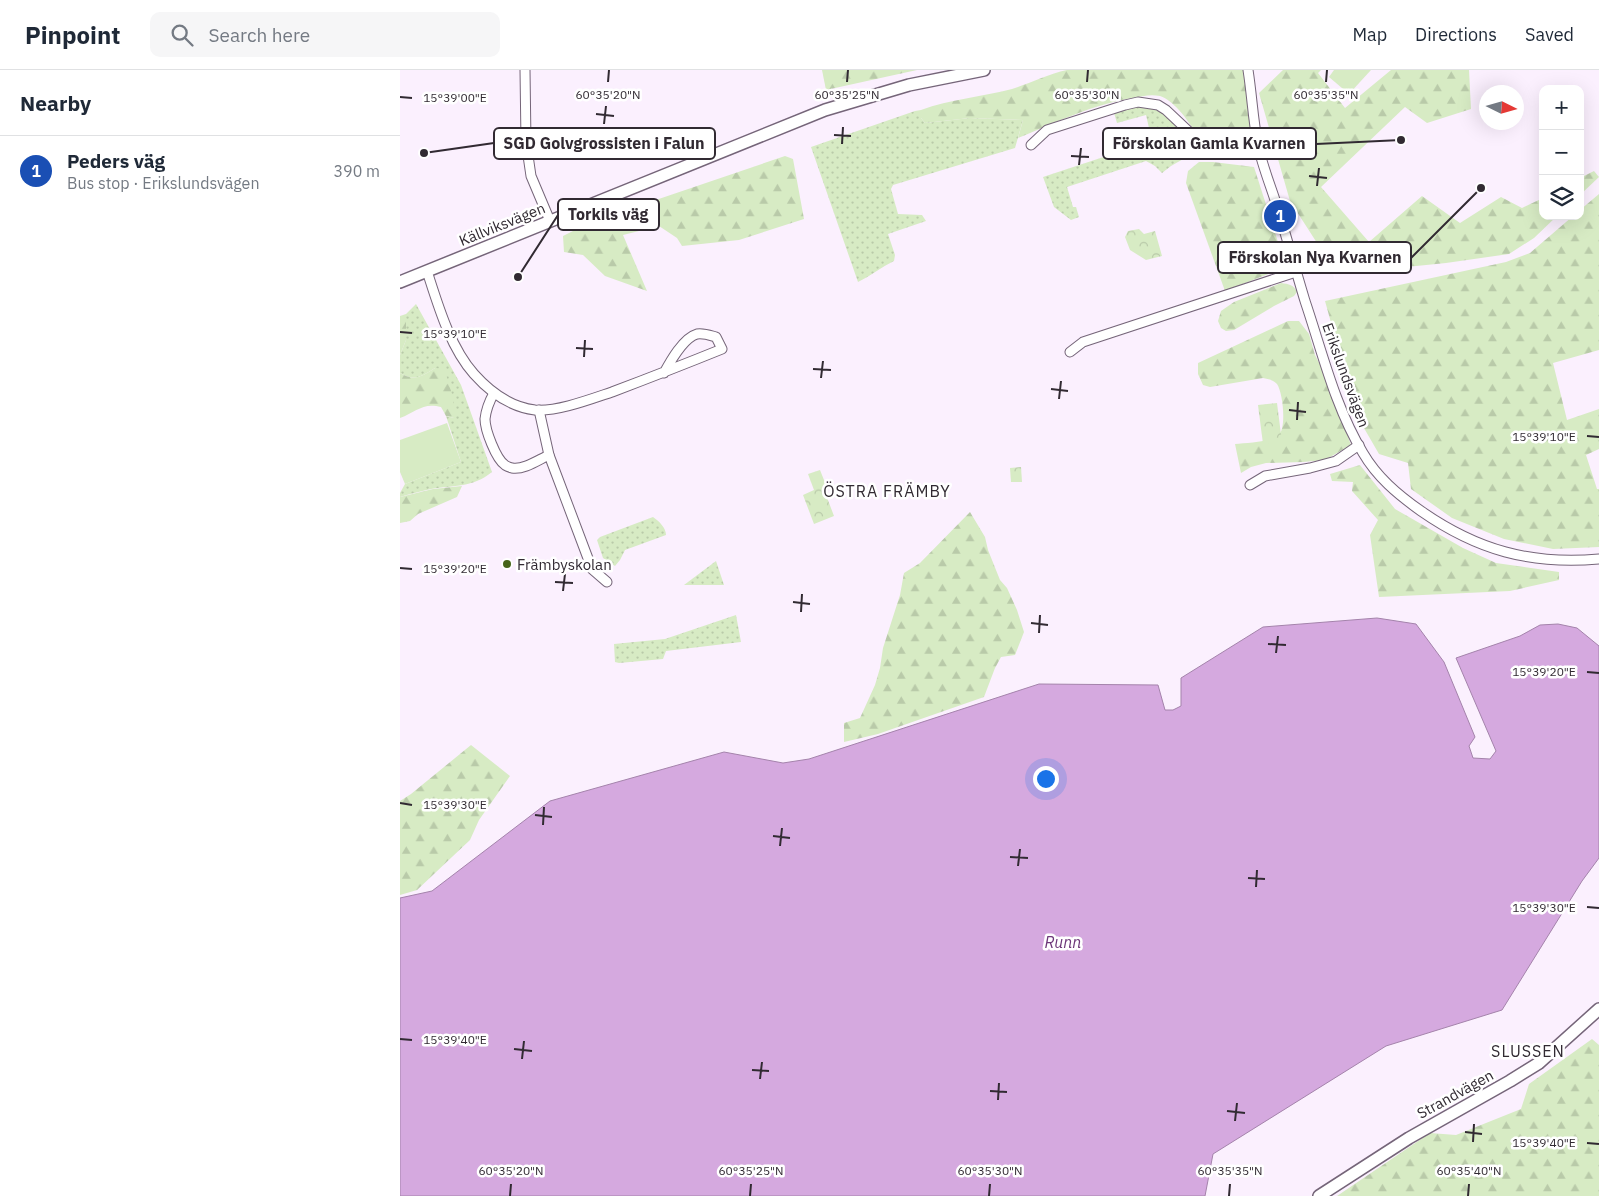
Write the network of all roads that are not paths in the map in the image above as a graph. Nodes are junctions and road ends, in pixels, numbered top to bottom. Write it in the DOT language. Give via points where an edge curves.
graph roads {
  1 [pos="525,70"];
  2 [pos="984,70"];
  3 [pos="1248,70"];
  4 [pos="1031,144"];
  5 [pos="1258,144"];
  6 [pos="550,221"];
  7 [pos="427,271"];
  8 [pos="1296,272"];
  9 [pos="400,282"];
  10 [pos="1070,352"];
  11 [pos="664,373"];
  12 [pos="494,393"];
  13 [pos="539,410"];
  14 [pos="1359,446"];
  15 [pos="549,455"];
  16 [pos="1250,485"];
  17 [pos="1599,559"];
  18 [pos="607,582"];
  19 [pos="1599,1009"];
  20 [pos="1319,1196"];
  1 -- 6 [label="street" via="526,142 531,176"];
  2 -- 6 [label="street, Källviksvägen" via="909,85 824,110"];
  3 -- 5 [label="street, Erikslundsvägen"];
  4 -- 5 [label="street" via="1047,130 1138,102 1158,105 1166,110 1208,147 1223,150"];
  5 -- 8 [label="street, Erikslundsvägen"];
  6 -- 7 [label="street, Källviksvägen"];
  7 -- 9 [label="street, Källviksvägen"];
  7 -- 12 [label="street" via="445,324 458,350 474,374"];
  8 -- 10 [label="street" via="1083,342"];
  8 -- 14 [label="street, Erikslundsvägen" via="1342,410"];
  11 -- 11 [label="street" via="678,351 694,335 716,337 722,349"];
  11 -- 13 [label="street" via="578,404"];
  12 -- 13 [label="street" via="505,400"];
  12 -- 15 [label="street" via="485,420 496,455 505,466 521,468"];
  13 -- 15 [label="street"];
  14 -- 16 [label="street" via="1336,461 1265,476"];
  14 -- 17 [label="street, Erikslundsvägen" via="1376,472 1394,491 1440,524 1473,541 1505,553 1542,560"];
  15 -- 18 [label="street" via="592,569"];
  19 -- 20 [label="street, Strandvägen" via="1538,1063 1408,1138"];
}
